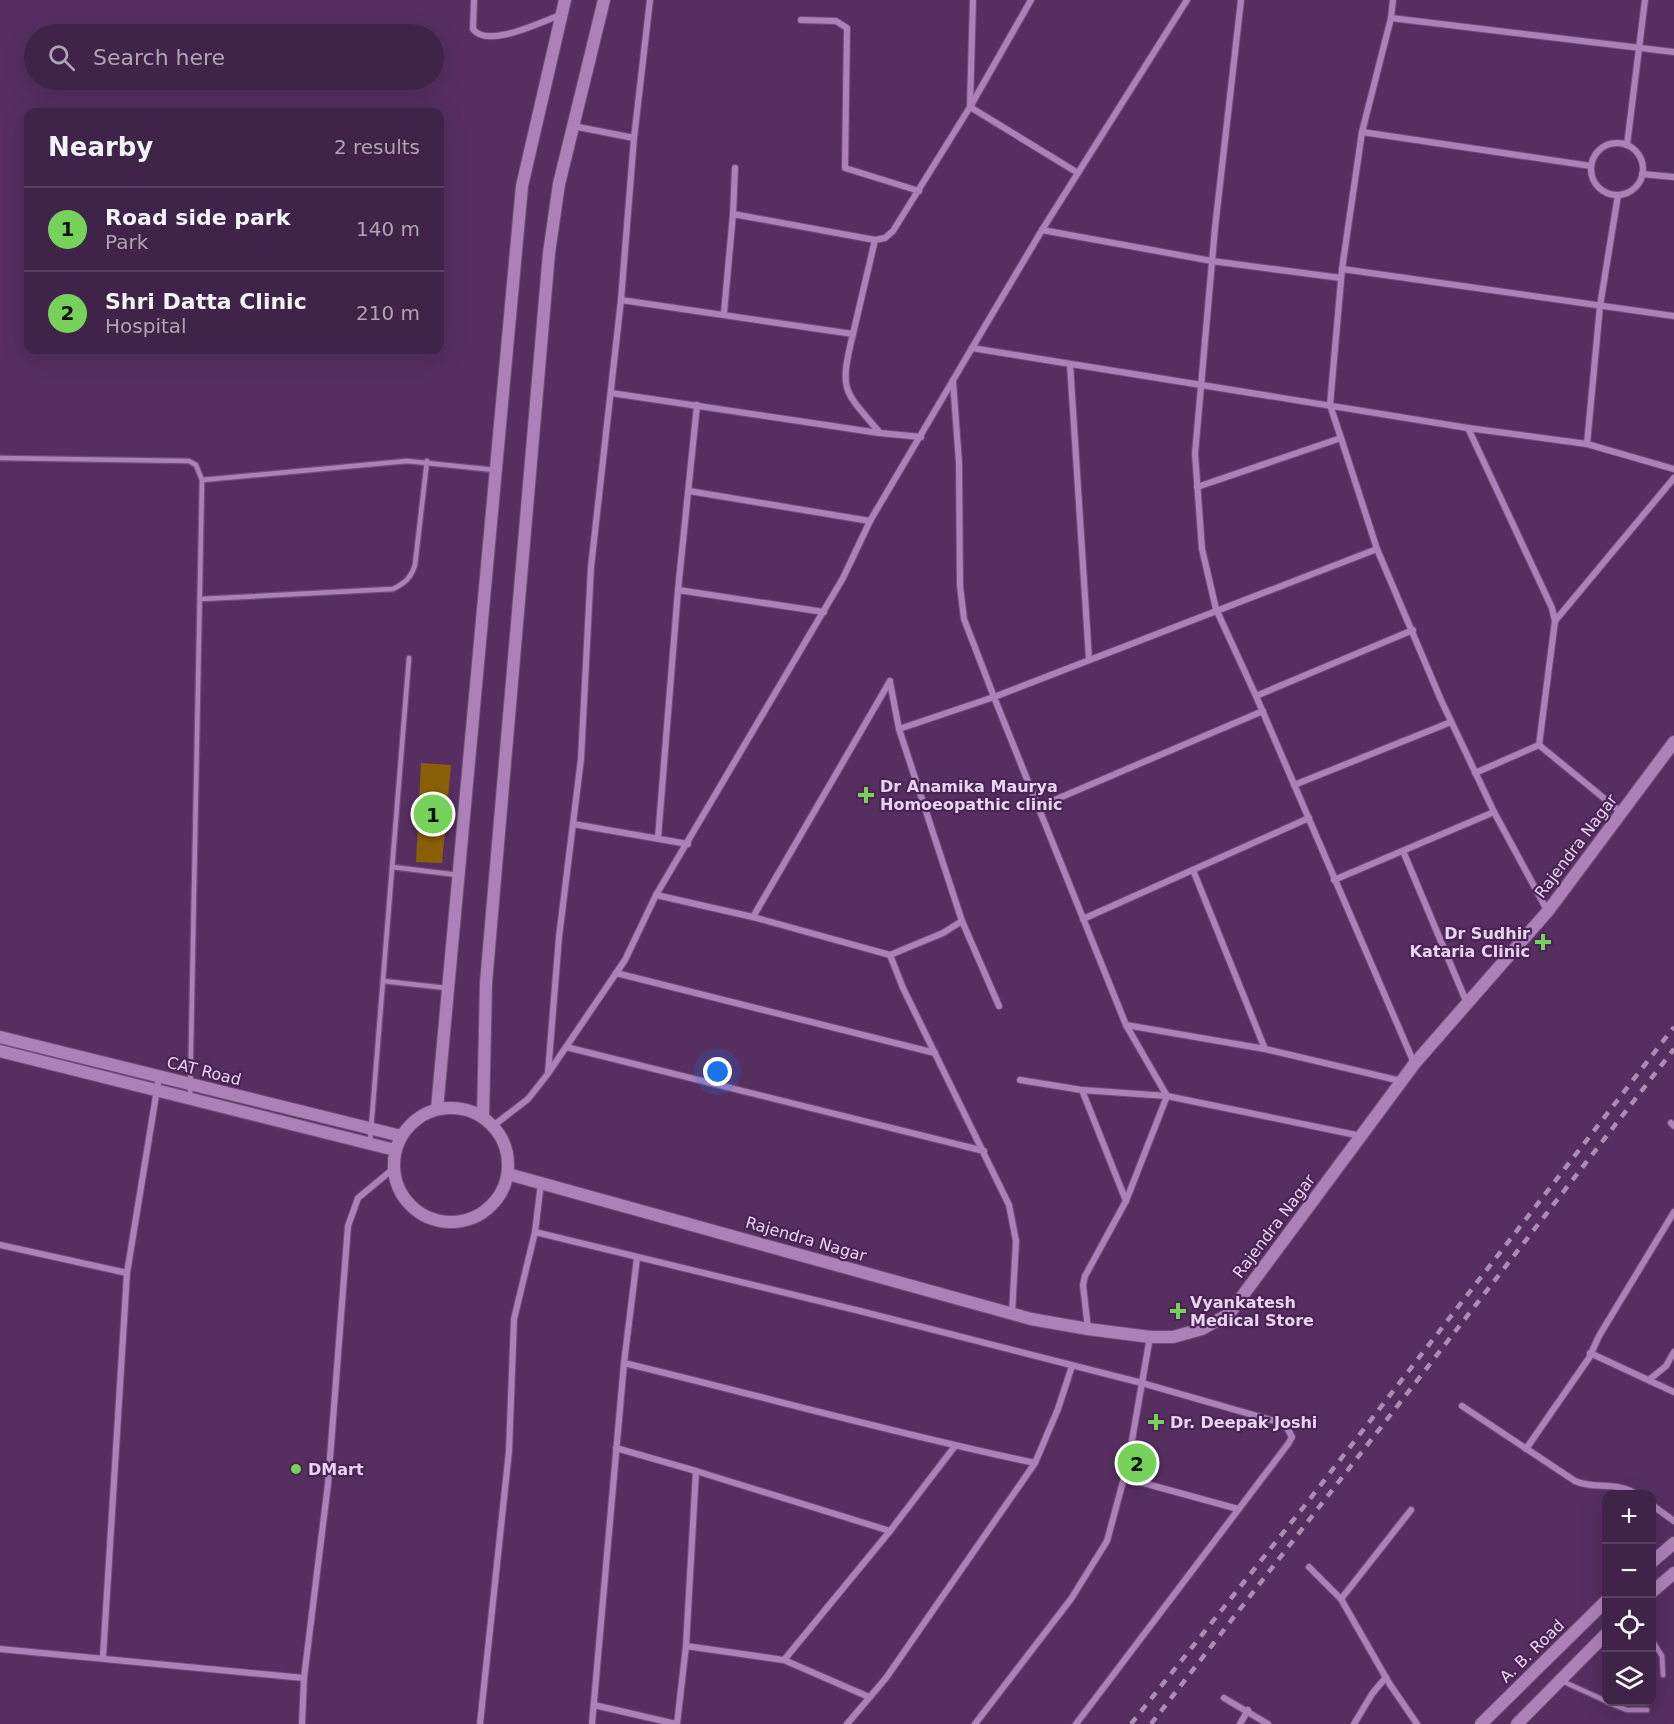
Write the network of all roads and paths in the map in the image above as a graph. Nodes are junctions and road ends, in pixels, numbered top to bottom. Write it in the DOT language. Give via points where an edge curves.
graph roads {
  1 [pos="474,0"];
  2 [pos="566,0"];
  3 [pos="604,0"];
  4 [pos="650,0"];
  5 [pos="973,0"];
  6 [pos="1031,0"];
  7 [pos="1187,0"];
  8 [pos="1241,0"];
  9 [pos="1394,0"];
  10 [pos="1645,0"];
  11 [pos="562,14"];
  12 [pos="1391,18"];
  13 [pos="801,20"];
  14 [pos="1639,49"];
  15 [pos="1674,52"];
  16 [pos="970,107"];
  17 [pos="573,126"];
  18 [pos="1362,132"];
  19 [pos="634,138"];
  20 [pos="1628,145"];
  21 [pos="1591,165"];
  22 [pos="735,168"];
  23 [pos="1078,173"];
  24 [pos="1642,174"];
  25 [pos="1674,177"];
  26 [pos="919,191"];
  27 [pos="1618,195"];
  28 [pos="733,214"];
  29 [pos="1042,230"];
  30 [pos="875,240"];
  31 [pos="1212,261"];
  32 [pos="1342,269"];
  33 [pos="1341,278"];
  34 [pos="621,300"];
  35 [pos="1600,306"];
  36 [pos="724,313"];
  37 [pos="1674,316"];
  38 [pos="853,334"];
  39 [pos="972,348"];
  40 [pos="1070,364"];
  41 [pos="952,381"];
  42 [pos="1201,385"];
  43 [pos="611,393"];
  44 [pos="697,405"];
  45 [pos="1330,405"];
  46 [pos="1468,428"];
  47 [pos="880,433"];
  48 [pos="921,437"];
  49 [pos="1341,438"];
  50 [pos="1587,444"];
  51 [pos="0,458"];
  52 [pos="427,461"];
  53 [pos="1674,469"];
  54 [pos="495,470"];
  55 [pos="1674,478"];
  56 [pos="202,480"];
  57 [pos="1197,487"];
  58 [pos="689,491"];
  59 [pos="870,521"];
  60 [pos="1377,549"];
  61 [pos="678,590"];
  62 [pos="201,599"];
  63 [pos="1216,609"];
  64 [pos="824,612"];
  65 [pos="1555,621"];
  66 [pos="1413,630"];
  67 [pos="409,658"];
  68 [pos="1089,659"];
  69 [pos="1256,696"];
  70 [pos="994,697"];
  71 [pos="1263,711"];
  72 [pos="1451,722"];
  73 [pos="899,729"];
  74 [pos="1674,741"];
  75 [pos="1539,745"];
  76 [pos="1475,773"];
  77 [pos="1294,785"];
  78 [pos="1038,807"];
  79 [pos="1494,812"];
  80 [pos="1622,813"];
  81 [pos="1309,818"];
  82 [pos="573,824"];
  83 [pos="658,838"];
  84 [pos="688,844"];
  85 [pos="1403,850"];
  86 [pos="392,867"];
  87 [pos="1193,870"];
  88 [pos="458,875"];
  89 [pos="1334,880"];
  90 [pos="656,895"];
  91 [pos="1548,911"];
  92 [pos="753,917"];
  93 [pos="1083,920"];
  94 [pos="962,921"];
  95 [pos="890,955"];
  96 [pos="616,974"];
  97 [pos="383,981"];
  98 [pos="448,988"];
  99 [pos="1466,1001"];
  100 [pos="999,1006"];
  101 [pos="1126,1025"];
  102 [pos="0,1037"];
  103 [pos="566,1047"];
  104 [pos="1265,1049"];
  105 [pos="0,1051"];
  106 [pos="936,1053"];
  107 [pos="1415,1063"];
  108 [pos="548,1075"];
  109 [pos="159,1077"];
  110 [pos="1020,1080"];
  111 [pos="1402,1081"];
  112 [pos="190,1084"];
  113 [pos="1082,1090"];
  114 [pos="156,1091"];
  115 [pos="1167,1096"];
  116 [pos="190,1098"];
  117 [pos="437,1109"];
  118 [pos="483,1117"];
  119 [pos="494,1126"];
  120 [pos="371,1129"];
  121 [pos="401,1136"];
  122 [pos="1362,1136"];
  123 [pos="370,1144"];
  124 [pos="395,1150"];
  125 [pos="984,1151"];
  126 [pos="393,1169"];
  127 [pos="508,1174"];
  128 [pos="541,1183"];
  129 [pos="1126,1201"];
  130 [pos="1674,1212"];
  131 [pos="534,1232"];
  132 [pos="0,1245"];
  133 [pos="637,1258"];
  134 [pos="127,1273"];
  135 [pos="1012,1314"];
  136 [pos="1088,1329"];
  137 [pos="1150,1337"];
  138 [pos="1674,1352"];
  139 [pos="1590,1353"];
  140 [pos="624,1363"];
  141 [pos="1072,1366"];
  142 [pos="1650,1379"];
  143 [pos="1142,1383"];
  144 [pos="1674,1392"];
  145 [pos="1462,1406"];
  146 [pos="955,1446"];
  147 [pos="616,1448"];
  148 [pos="1526,1449"];
  149 [pos="1035,1462"];
  150 [pos="696,1471"];
  151 [pos="1125,1478"];
  152 [pos="1626,1490"];
  153 [pos="1656,1508"];
  154 [pos="1238,1509"];
  155 [pos="1411,1510"];
  156 [pos="1674,1521"];
  157 [pos="890,1531"];
  158 [pos="1674,1543"];
  159 [pos="1656,1559"];
  160 [pos="1309,1567"];
  161 [pos="1674,1574"];
  162 [pos="1656,1589"];
  163 [pos="1341,1599"];
  164 [pos="1602,1605"];
  165 [pos="1602,1638"];
  166 [pos="686,1646"];
  167 [pos="1656,1646"];
  168 [pos="0,1649"];
  169 [pos="103,1657"];
  170 [pos="784,1660"];
  171 [pos="1663,1675"];
  172 [pos="1386,1677"];
  173 [pos="304,1678"];
  174 [pos="1559,1680"];
  175 [pos="869,1697"];
  176 [pos="1224,1698"];
  177 [pos="1602,1699"];
  178 [pos="594,1705"];
  179 [pos="1618,1706"];
  180 [pos="1248,1710"];
  181 [pos="1647,1710"];
  182 [pos="302,1724"];
  183 [pos="480,1724"];
  184 [pos="592,1724"];
  185 [pos="676,1724"];
  186 [pos="847,1724"];
  187 [pos="975,1724"];
  188 [pos="1076,1724"];
  189 [pos="1240,1724"];
  190 [pos="1268,1724"];
  191 [pos="1354,1724"];
  192 [pos="1417,1724"];
  193 [pos="1481,1724"];
  194 [pos="1517,1724"];
  1 -- 11 [label="street" via="473,29 485,37 497,37"];
  2 -- 11 [label="main road"];
  3 -- 17 [label="main road"];
  4 -- 19 [label="street"];
  5 -- 16 [label="street"];
  6 -- 16 [label="street"];
  7 -- 23 [label="street"];
  8 -- 31 [label="street"];
  9 -- 12 [label="street"];
  10 -- 14 [label="street"];
  11 -- 54 [label="main road" via="522,186"];
  12 -- 14 [label="street"];
  12 -- 18 [label="street"];
  13 -- 26 [label="street" via="836,21 847,28 845,168"];
  14 -- 15 [label="street"];
  14 -- 20 [label="street"];
  16 -- 23 [label="street"];
  16 -- 26 [label="street"];
  17 -- 19 [label="street"];
  17 -- 118 [label="main road" via="549,253 486,983"];
  18 -- 21 [label="street"];
  18 -- 32 [label="street"];
  19 -- 34 [label="street"];
  20 -- 21 [label="street" via="1606,145"];
  20 -- 24 [label="street" via="1637,154"];
  21 -- 27 [label="street" via="1595,183"];
  22 -- 28 [label="street"];
  23 -- 29 [label="street"];
  24 -- 25 [label="street"];
  24 -- 27 [label="street" via="1635,189"];
  26 -- 30 [label="street" via="893,231"];
  27 -- 35 [label="street"];
  28 -- 30 [label="street"];
  28 -- 36 [label="street"];
  29 -- 31 [label="street"];
  29 -- 39 [label="street"];
  30 -- 38 [label="street"];
  31 -- 33 [label="street"];
  31 -- 42 [label="street"];
  32 -- 33 [label="street"];
  32 -- 35 [label="street"];
  33 -- 45 [label="street"];
  34 -- 36 [label="street"];
  34 -- 43 [label="street"];
  35 -- 37 [label="street"];
  35 -- 50 [label="street"];
  36 -- 38 [label="street"];
  38 -- 47 [label="street" via="845,388"];
  39 -- 40 [label="street"];
  39 -- 41 [label="street"];
  40 -- 42 [label="street"];
  40 -- 68 [label="street"];
  41 -- 48 [label="street"];
  41 -- 70 [label="street" via="959,463 957,555 964,619"];
  42 -- 45 [label="street"];
  42 -- 57 [label="street" via="1195,454"];
  43 -- 44 [label="street"];
  43 -- 82 [label="street" via="591,567 581,759"];
  44 -- 47 [label="street"];
  44 -- 58 [label="street"];
  45 -- 46 [label="street"];
  45 -- 49 [label="street"];
  46 -- 50 [label="street"];
  46 -- 65 [label="street"];
  47 -- 48 [label="street"];
  48 -- 59 [label="street"];
  49 -- 57 [label="street"];
  49 -- 60 [label="street"];
  50 -- 53 [label="street"];
  51 -- 56 [label="lane" via="189,461 196,465"];
  52 -- 54 [label="lane"];
  52 -- 56 [label="lane"];
  52 -- 62 [label="lane" via="416,565 404,583 393,589"];
  54 -- 88 [label="main road"];
  55 -- 65 [label="street"];
  56 -- 62 [label="lane"];
  57 -- 63 [label="street" via="1202,549"];
  58 -- 59 [label="street"];
  58 -- 61 [label="street"];
  59 -- 64 [label="street"];
  60 -- 63 [label="street"];
  60 -- 66 [label="street"];
  61 -- 64 [label="street"];
  61 -- 83 [label="street"];
  62 -- 112 [label="lane"];
  63 -- 68 [label="street"];
  63 -- 69 [label="street"];
  64 -- 84 [label="street"];
  65 -- 75 [label="street"];
  66 -- 69 [label="street"];
  66 -- 72 [label="street"];
  67 -- 86 [label="lane"];
  68 -- 70 [label="street"];
  69 -- 71 [label="street"];
  70 -- 73 [label="street"];
  70 -- 78 [label="street"];
  71 -- 77 [label="street"];
  71 -- 78 [label="street"];
  72 -- 76 [label="street"];
  72 -- 77 [label="street"];
  73 -- 92 [label="street" via="890,681"];
  73 -- 94 [label="street"];
  74 -- 80 [label="main road, Rajendra Nagar"];
  75 -- 76 [label="street"];
  75 -- 80 [label="street"];
  76 -- 79 [label="street"];
  77 -- 81 [label="street"];
  78 -- 93 [label="street"];
  79 -- 85 [label="street"];
  79 -- 91 [label="street"];
  80 -- 91 [label="main road, Rajendra Nagar"];
  81 -- 87 [label="street"];
  81 -- 89 [label="street"];
  82 -- 83 [label="street"];
  82 -- 108 [label="street"];
  83 -- 84 [label="street"];
  84 -- 90 [label="street"];
  85 -- 89 [label="street"];
  85 -- 99 [label="street"];
  86 -- 88 [label="lane"];
  86 -- 97 [label="lane"];
  87 -- 93 [label="street"];
  87 -- 104 [label="street"];
  88 -- 98 [label="main road"];
  89 -- 107 [label="street"];
  90 -- 92 [label="street"];
  90 -- 96 [label="street"];
  91 -- 99 [label="main road, Rajendra Nagar"];
  92 -- 95 [label="street"];
  93 -- 101 [label="street"];
  94 -- 95 [label="street"];
  94 -- 100 [label="street"];
  95 -- 106 [label="street"];
  96 -- 103 [label="street"];
  96 -- 106 [label="street"];
  97 -- 98 [label="lane"];
  97 -- 120 [label="lane"];
  98 -- 117 [label="main road"];
  99 -- 107 [label="main road, Rajendra Nagar"];
  101 -- 104 [label="street"];
  101 -- 115 [label="street"];
  102 -- 109 [label="main road, CAT Road"];
  103 -- 108 [label="street"];
  103 -- 125 [label="street"];
  104 -- 111 [label="street"];
  105 -- 114 [label="main road, CAT Road"];
  106 -- 125 [label="street"];
  107 -- 111 [label="main road, Rajendra Nagar"];
  108 -- 119 [label="street" via="528,1099"];
  109 -- 112 [label="main road, CAT Road"];
  109 -- 114 [label="street"];
  110 -- 113 [label="street"];
  111 -- 122 [label="main road, Rajendra Nagar"];
  112 -- 116 [label="lane"];
  112 -- 120 [label="main road, CAT Road"];
  113 -- 115 [label="street"];
  113 -- 129 [label="street"];
  114 -- 116 [label="main road, CAT Road"];
  114 -- 134 [label="street"];
  115 -- 122 [label="street"];
  115 -- 129 [label="street"];
  116 -- 123 [label="main road, CAT Road"];
  117 -- 118 [label="main road" via="460,1108"];
  117 -- 121 [label="main road" via="418,1118"];
  118 -- 119 [label="main road"];
  119 -- 127 [label="main road" via="508,1157"];
  120 -- 121 [label="main road, CAT Road"];
  120 -- 123 [label="lane"];
  121 -- 124 [label="main road"];
  122 -- 137 [label="main road, Rajendra Nagar" via="1229,1314 1202,1329 1173,1337"];
  123 -- 124 [label="main road, CAT Road"];
  124 -- 126 [label="main road"];
  125 -- 135 [label="street" via="1013,1221 1016,1241"];
  126 -- 127 [label="main road" via="406,1202 420,1214 453,1223 483,1213 504,1189"];
  126 -- 173 [label="street" via="358,1198 348,1227 328,1484"];
  127 -- 128 [label="main road, Rajendra Nagar"];
  128 -- 131 [label="street"];
  128 -- 135 [label="main road, Rajendra Nagar"];
  129 -- 136 [label="street" via="1085,1276"];
  130 -- 139 [label="street"];
  131 -- 133 [label="street"];
  131 -- 183 [label="street" via="514,1319 509,1451"];
  132 -- 134 [label="street"];
  133 -- 140 [label="street"];
  133 -- 141 [label="street"];
  134 -- 169 [label="street"];
  135 -- 136 [label="main road, Rajendra Nagar"];
  136 -- 137 [label="main road, Rajendra Nagar"];
  137 -- 143 [label="street"];
  138 -- 142 [label="street" via="1666,1366"];
  139 -- 142 [label="street"];
  139 -- 148 [label="street"];
  140 -- 146 [label="street"];
  140 -- 147 [label="street"];
  141 -- 143 [label="street"];
  141 -- 149 [label="street"];
  142 -- 144 [label="street"];
  143 -- 151 [label="street"];
  143 -- 154 [label="street" via="1286,1424 1292,1437"];
  145 -- 148 [label="street"];
  146 -- 149 [label="street"];
  146 -- 157 [label="street"];
  147 -- 150 [label="street"];
  147 -- 178 [label="street"];
  148 -- 152 [label="street" via="1583,1485"];
  149 -- 175 [label="street"];
  150 -- 157 [label="street"];
  150 -- 166 [label="street"];
  151 -- 154 [label="street"];
  151 -- 187 [label="street" via="1107,1541 1071,1599"];
  153 -- 156 [label="street"];
  154 -- 188 [label="street"];
  155 -- 163 [label="street"];
  157 -- 170 [label="street"];
  158 -- 159 [label="main road"];
  160 -- 163 [label="street"];
  161 -- 162 [label="main road"];
  163 -- 172 [label="street"];
  164 -- 193 [label="main road, A. B. Road"];
  165 -- 174 [label="main road"];
  166 -- 170 [label="street"];
  166 -- 185 [label="street"];
  167 -- 171 [label="lane" via="1662,1656"];
  168 -- 169 [label="street"];
  169 -- 173 [label="street"];
  170 -- 175 [label="street"];
  172 -- 191 [label="street"];
  172 -- 192 [label="street"];
  173 -- 182 [label="street"];
  174 -- 177 [label="lane"];
  174 -- 194 [label="main road"];
  175 -- 186 [label="street"];
  176 -- 180 [label="street"];
  178 -- 184 [label="street"];
  178 -- 185 [label="street"];
  179 -- 181 [label="lane"];
  180 -- 189 [label="street"];
  180 -- 190 [label="street"];
}
